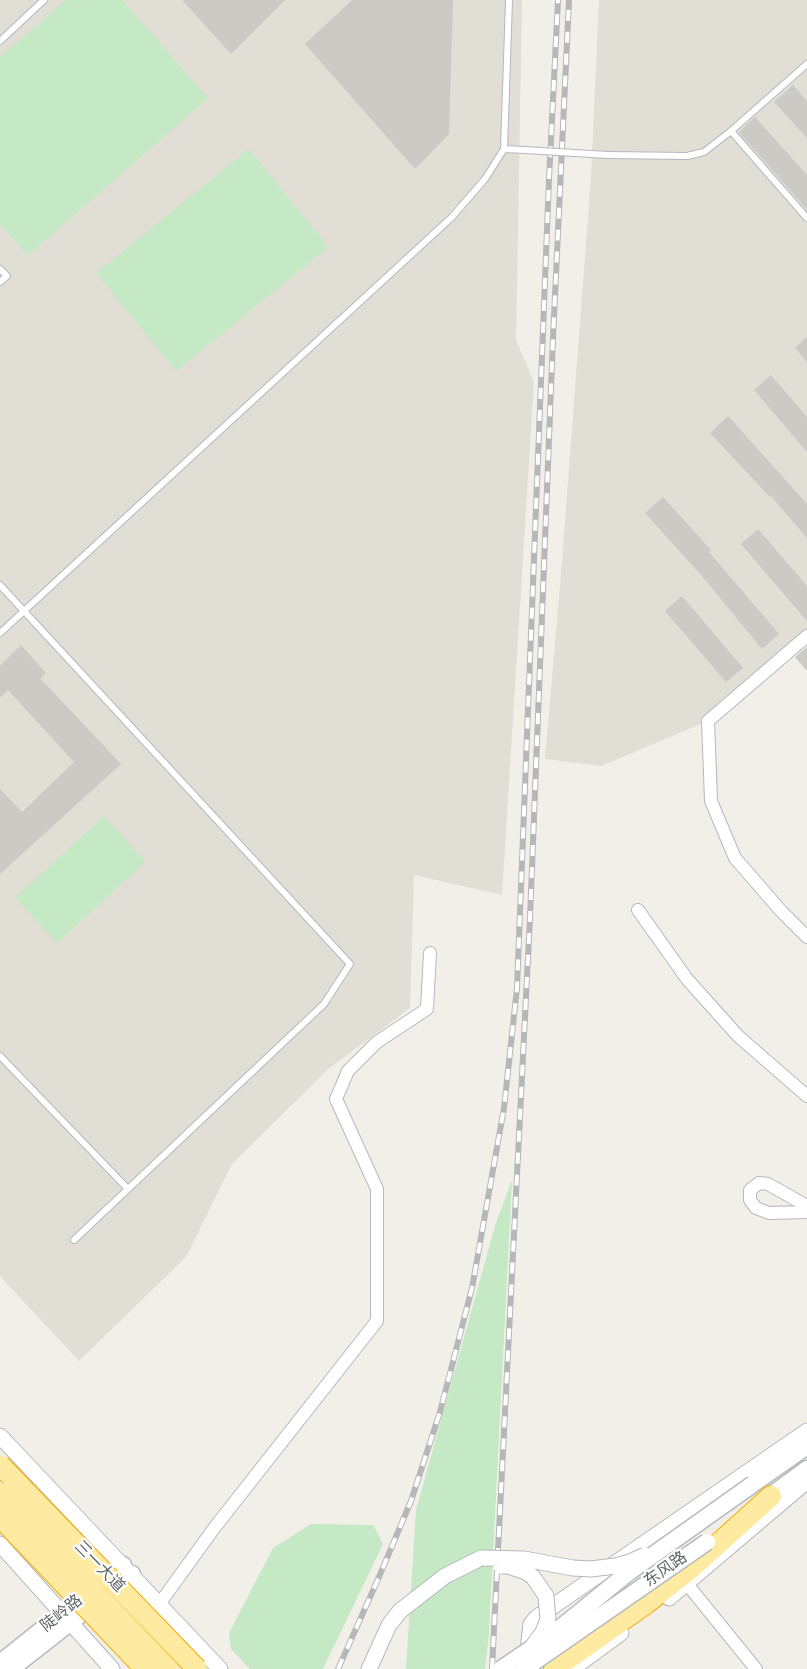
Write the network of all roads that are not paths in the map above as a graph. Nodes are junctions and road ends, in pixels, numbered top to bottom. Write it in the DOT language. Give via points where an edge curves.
graph roads {
  1 [pos="44,0"];
  2 [pos="509,0"];
  3 [pos="0,40"];
  4 [pos="807,64"];
  5 [pos="731,131"];
  6 [pos="504,149"];
  7 [pos="807,218"];
  8 [pos="0,268"];
  9 [pos="0,282"];
  10 [pos="0,585"];
  11 [pos="24,610"];
  12 [pos="0,633"];
  13 [pos="807,636"];
  14 [pos="638,910"];
  15 [pos="807,937"];
  16 [pos="430,953"];
  17 [pos="0,1056"];
  18 [pos="807,1096"];
  19 [pos="128,1189"];
  20 [pos="807,1206"];
  21 [pos="807,1212"];
  22 [pos="74,1240"];
  23 [pos="807,1431"];
  24 [pos="0,1436"];
  25 [pos="807,1446"];
  26 [pos="0,1465"];
  27 [pos="807,1469"];
  28 [pos="807,1481"];
  29 [pos="0,1493"];
  30 [pos="771,1496"];
  31 [pos="711,1513"];
  32 [pos="0,1517"];
  33 [pos="0,1544"];
  34 [pos="482,1563"];
  35 [pos="127,1570"];
  36 [pos="687,1584"];
  37 [pos="160,1603"];
  38 [pos="66,1618"];
  39 [pos="528,1651"];
  40 [pos="0,1663"];
  41 [pos="11,1669"];
  42 [pos="111,1669"];
  43 [pos="145,1669"];
  44 [pos="168,1669"];
  45 [pos="197,1669"];
  46 [pos="220,1669"];
  47 [pos="369,1669"];
  48 [pos="378,1669"];
  49 [pos="501,1669"];
  50 [pos="525,1669"];
  51 [pos="554,1669"];
  52 [pos="572,1669"];
  53 [pos="756,1669"];
  1 -- 3 [label="lane"];
  2 -- 6 [label="lane"];
  4 -- 5 [label="lane"];
  5 -- 6 [label="lane, bridge" via="704,152 687,156"];
  5 -- 7 [label="lane"];
  6 -- 11 [label="lane" via="485,179 452,217"];
  8 -- 9 [label="lane" via="7,276"];
  10 -- 11 [label="lane"];
  11 -- 12 [label="lane"];
  11 -- 19 [label="lane" via="350,964 324,1004"];
  13 -- 15 [label="street" via="708,721 711,801 735,858"];
  14 -- 18 [label="street" via="687,979 738,1036"];
  16 -- 37 [label="street" via="427,1009 377,1042 348,1071 336,1100 377,1189 377,1321"];
  17 -- 19 [label="lane"];
  19 -- 22 [label="lane"];
  20 -- 21 [label="street" via="768,1184 759,1183 750,1190 750,1200 756,1208 769,1213"];
  23 -- 50 [label="street" via="537,1618 531,1624"];
  24 -- 35 [label="street"];
  25 -- 31 [label="main road, bridge"];
  26 -- 45 [label="highway, 三一大道, bridge"];
  27 -- 30 [label="main road, 东风路"];
  28 -- 36 [label="street"];
  29 -- 44 [label="highway, 三一大道, bridge"];
  30 -- 50 [label="main road, 东风路, bridge"];
  30 -- 51 [label="highway" via="690,1570"];
  31 -- 34 [label="street, bridge" via="645,1555 615,1566 573,1568 524,1559"];
  31 -- 39 [label="main road, bridge"];
  32 -- 43 [label="highway, bridge"];
  33 -- 38 [label="street"];
  34 -- 39 [label="street, bridge" via="517,1569 533,1577 543,1589 548,1618"];
  34 -- 47 [label="street" via="445,1576 400,1611 389,1625"];
  34 -- 48 [label="street" via="411,1611 389,1641"];
  35 -- 37 [label="street"];
  35 -- 38 [label="main road, 陡岭路"];
  36 -- 52 [label="street"];
  36 -- 53 [label="street"];
  37 -- 46 [label="street"];
  38 -- 40 [label="main road, 陡岭路"];
  38 -- 41 [label="main road, 陡岭路"];
  38 -- 42 [label="street"];
  39 -- 49 [label="main road, bridge"];
}
